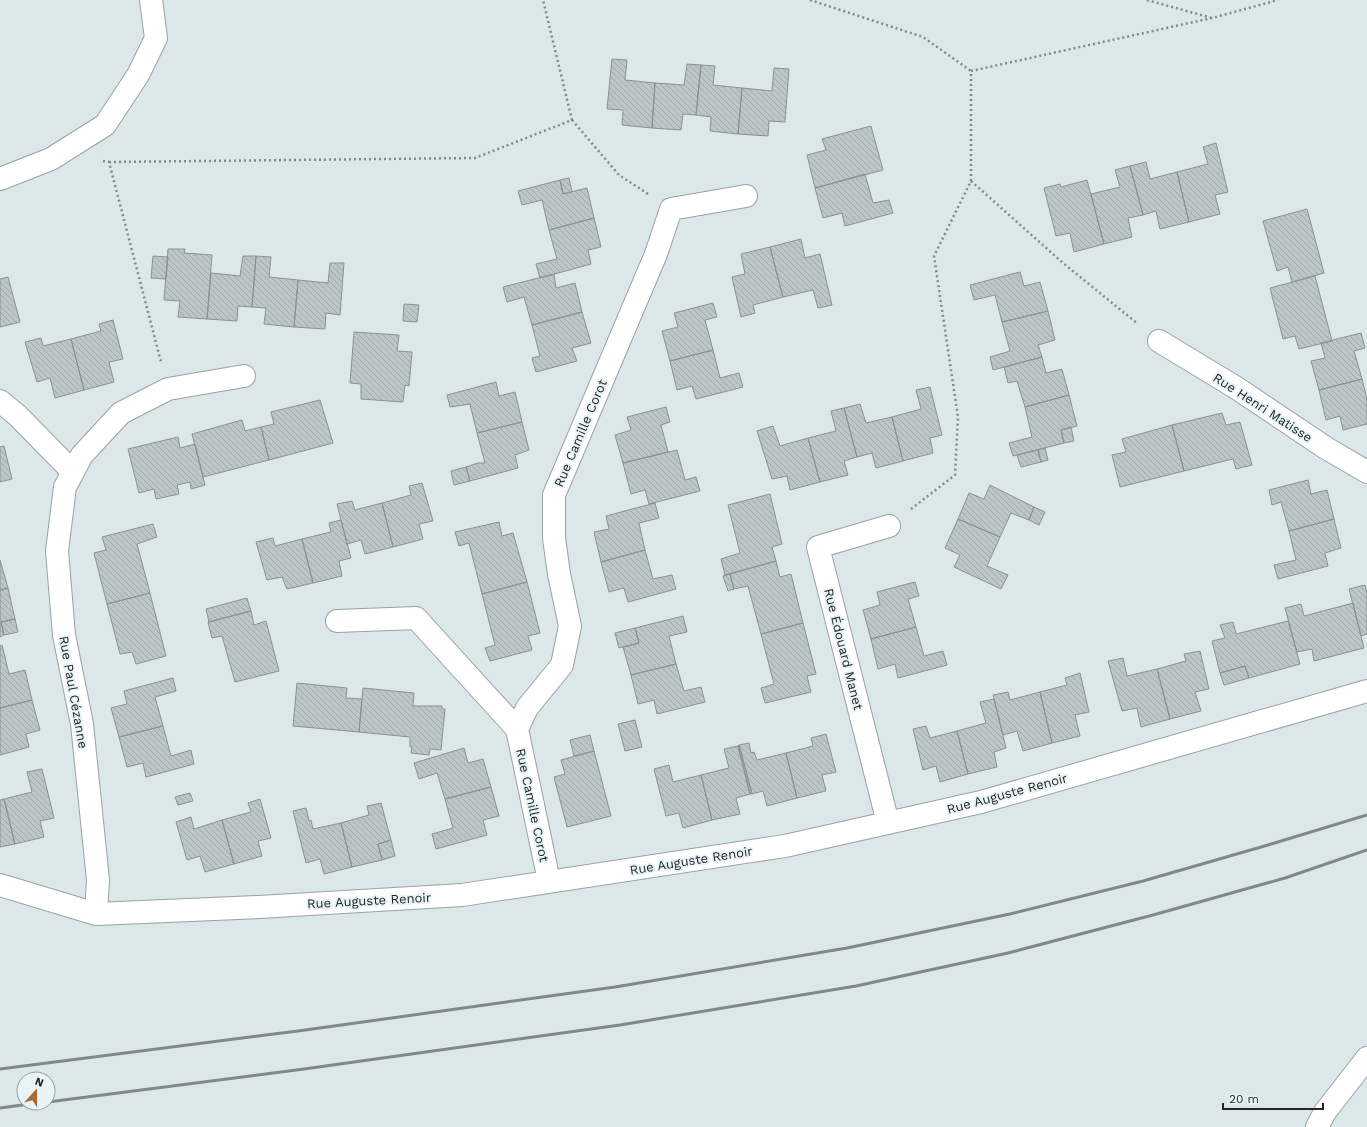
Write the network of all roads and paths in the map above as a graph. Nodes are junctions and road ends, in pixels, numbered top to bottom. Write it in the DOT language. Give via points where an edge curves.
graph roads {
  1 [pos="151,0"];
  2 [pos="543,0"];
  3 [pos="810,0"];
  4 [pos="1147,0"];
  5 [pos="1278,0"];
  6 [pos="1212,18"];
  7 [pos="971,71"];
  8 [pos="572,120"];
  9 [pos="102,161"];
  10 [pos="109,162"];
  11 [pos="0,179"];
  12 [pos="971,181"];
  13 [pos="746,196"];
  14 [pos="671,210"];
  15 [pos="1159,341"];
  16 [pos="244,376"];
  17 [pos="168,389"];
  18 [pos="0,401"];
  19 [pos="73,472"];
  20 [pos="1367,472"];
  21 [pos="890,526"];
  22 [pos="337,621"];
  23 [pos="1367,691"];
  24 [pos="517,729"];
  25 [pos="888,823"];
  26 [pos="549,881"];
  27 [pos="0,885"];
  28 [pos="96,914"];
  29 [pos="1367,1058"];
  30 [pos="1318,1127"];
  1 -- 11 [label="street" via="156,38 138,76 105,125 51,159"];
  2 -- 8 [label="path"];
  3 -- 7 [label="path" via="923,37"];
  4 -- 6 [label="path"];
  5 -- 6 [label="path"];
  6 -- 7 [label="path"];
  7 -- 12 [label="path"];
  8 -- 10 [label="path" via="475,158"];
  8 -- 14 [label="path" via="619,175"];
  9 -- 10 [label="path"];
  10 -- 17 [label="path"];
  12 -- 15 [label="path" via="1063,263"];
  12 -- 21 [label="path" via="934,256 958,417 955,475"];
  13 -- 14 [label="street"];
  14 -- 24 [label="street, Rue Camille Corot" via="656,254 554,495 554,538 570,626 562,665 526,708"];
  15 -- 20 [label="street, Rue Henri Matisse"];
  16 -- 17 [label="street, Rue Paul Cézanne"];
  17 -- 19 [label="street, Rue Paul Cézanne" via="121,413 82,455"];
  18 -- 19 [label="street"];
  19 -- 28 [label="street, Rue Paul Cézanne" via="65,487 57,551 64,635 83,732 98,880"];
  21 -- 25 [label="street, Rue Édouard Manet" via="818,547"];
  22 -- 24 [label="street" via="416,618"];
  23 -- 25 [label="street, Rue Auguste Renoir" via="981,802"];
  24 -- 26 [label="street, Rue Camille Corot"];
  25 -- 26 [label="street, Rue Auguste Renoir" via="785,846"];
  26 -- 28 [label="street, Rue Auguste Renoir" via="462,895"];
  27 -- 28 [label="street, Rue Auguste Renoir"];
  29 -- 30 [label="street" via="1325,1112"];
}
